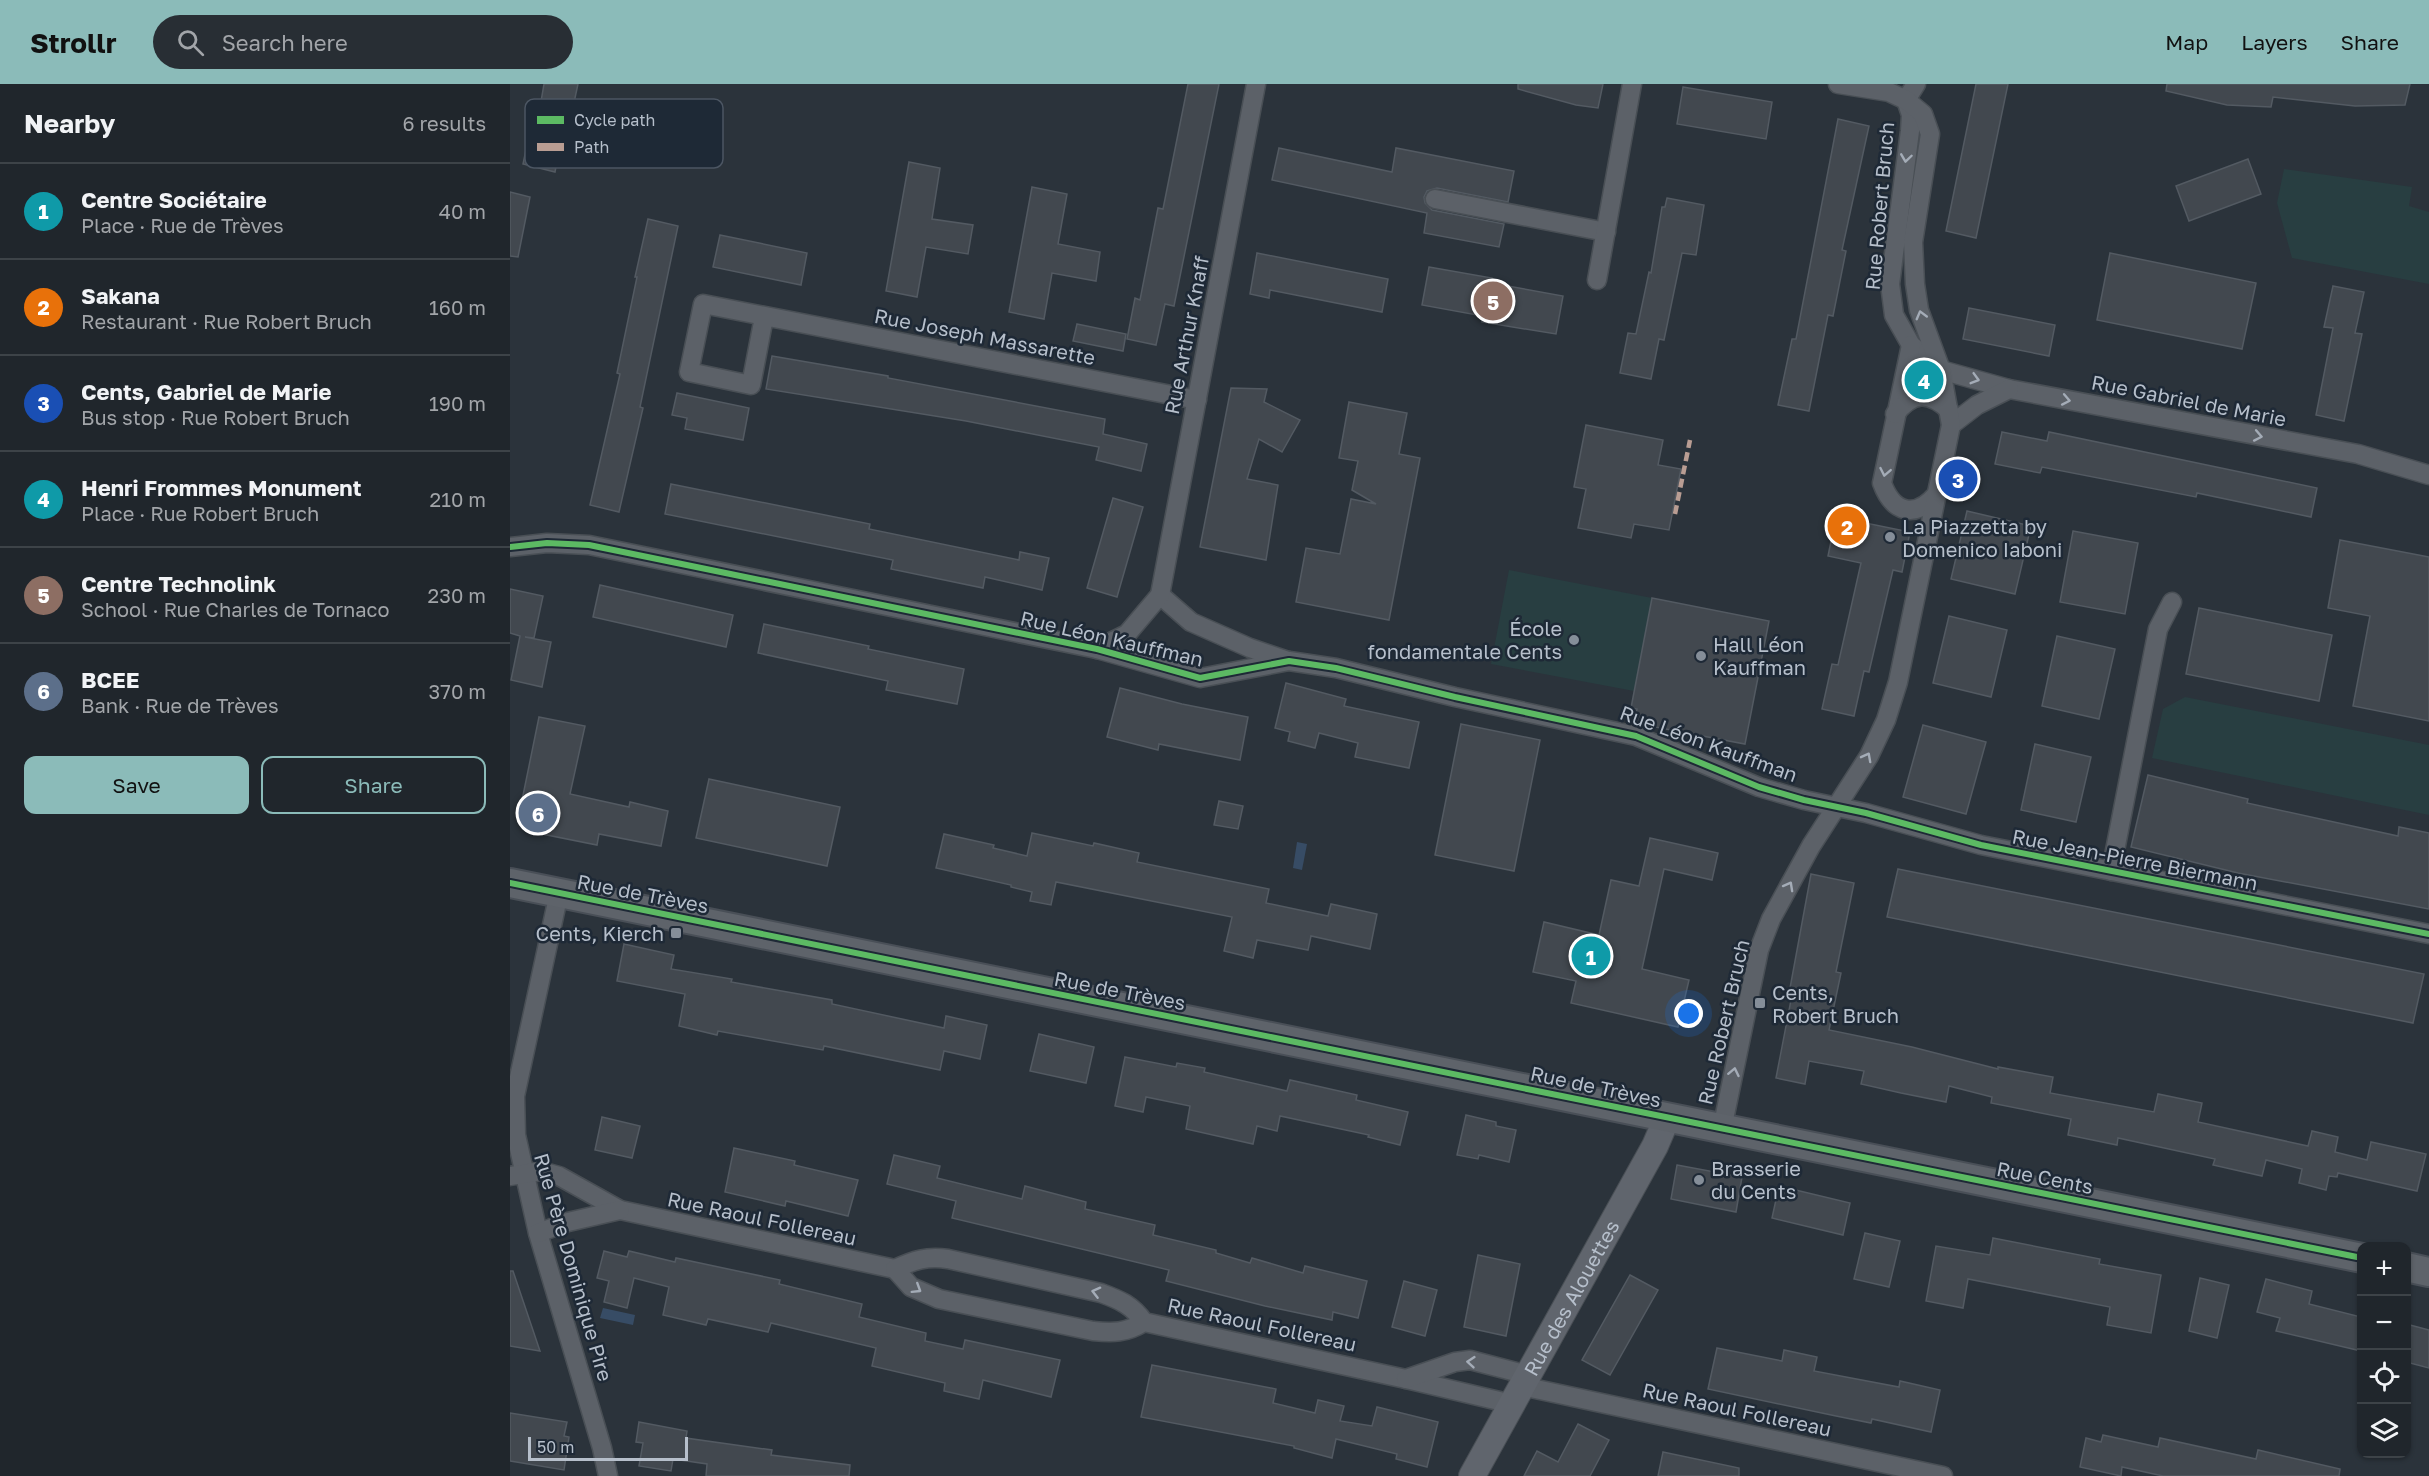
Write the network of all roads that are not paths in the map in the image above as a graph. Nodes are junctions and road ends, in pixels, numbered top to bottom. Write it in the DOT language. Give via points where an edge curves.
graph roads {
  1 [pos="1256,84"];
  2 [pos="1632,84"];
  3 [pos="1838,84"];
  4 [pos="1916,84"];
  5 [pos="1906,100"];
  6 [pos="1435,199"];
  7 [pos="1606,232"];
  8 [pos="1598,280"];
  9 [pos="764,317"];
  10 [pos="1911,345"];
  11 [pos="1941,370"];
  12 [pos="2009,389"];
  13 [pos="1197,400"];
  14 [pos="1895,414"];
  15 [pos="1950,418"];
  16 [pos="2429,475"];
  17 [pos="1936,495"];
  18 [pos="510,547"];
  19 [pos="1160,595"];
  20 [pos="2172,602"];
  21 [pos="1097,649"];
  22 [pos="1289,661"];
  23 [pos="1837,807"];
  24 [pos="2111,871"];
  25 [pos="510,883"];
  26 [pos="559,893"];
  27 [pos="2429,934"];
  28 [pos="1667,1118"];
  29 [pos="1722,1129"];
  30 [pos="516,1174"];
  31 [pos="620,1210"];
  32 [pos="538,1233"];
  33 [pos="2357,1257"];
  34 [pos="895,1269"];
  35 [pos="2411,1269"];
  36 [pos="2429,1272"];
  37 [pos="1144,1322"];
  38 [pos="1406,1379"];
  39 [pos="1520,1389"];
  40 [pos="608,1476"];
  41 [pos="1472,1476"];
  42 [pos="1943,1476"];
  1 -- 13 [label="street, Rue Arthur Knaff"];
  2 -- 7 [label="street"];
  3 -- 5 [label="street" via="1888,92"];
  4 -- 5 [label="street"];
  5 -- 10 [label="street, Rue Robert Bruch, one-way" via="1911,115 1910,131 1890,284 1894,315"];
  11 -- 5 [label="street, Rue Robert Bruch, one-way" via="1919,310 1913,260 1930,134 1923,114"];
  6 -- 7 [label="street"];
  7 -- 8 [label="street"];
  9 -- 9 [label="street, Rue Joseph Massarette" via="703,304 688,372 750,385"];
  9 -- 13 [label="street, Rue Joseph Massarette"];
  10 -- 11 [label="street, Rue Robert Bruch"];
  10 -- 14 [label="street"];
  11 -- 12 [label="street, Rue Gabriel de Marie, one-way"];
  11 -- 15 [label="street, Rue Robert Bruch"];
  12 -- 15 [label="street"];
  12 -- 16 [label="street, Rue Gabriel de Marie, one-way" via="2358,454"];
  13 -- 19 [label="street, Rue Arthur Knaff"];
  14 -- 15 [label="street" via="1905,401 1921,396 1937,399"];
  14 -- 17 [label="street, one-way" via="1882,483 1887,497 1899,508 1912,510 1926,506"];
  15 -- 17 [label="street, Rue Robert Bruch"];
  23 -- 17 [label="street, Rue Robert Bruch, one-way" via="1886,720 1898,682"];
  18 -- 21 [label="street, Rue Léon Kauffman" via="547,543 589,545"];
  19 -- 21 [label="street, Rue Arthur Knaff" via="1127,634"];
  19 -- 22 [label="street" via="1191,622"];
  20 -- 24 [label="street, Rue Jean-Pierre Biermann" via="2158,629"];
  21 -- 22 [label="street, Rue Léon Kauffman" via="1200,678"];
  22 -- 23 [label="street, Rue Léon Kauffman" via="1336,668 1636,736 1759,787"];
  23 -- 24 [label="street, Rue Jean-Pierre Biermann" via="1981,845"];
  29 -- 23 [label="street, Rue Robert Bruch, one-way" via="1759,950 1787,889"];
  24 -- 27 [label="street, Rue Jean-Pierre Biermann"];
  25 -- 26 [label="main road, Rue de Trèves"];
  26 -- 28 [label="main road, Rue de Trèves"];
  26 -- 30 [label="street, Rue Père Dominique Pire" via="515,1096"];
  28 -- 29 [label="main road, Rue de Trèves"];
  28 -- 39 [label="main road, Rue des Alouettes"];
  29 -- 33 [label="main road, Rue Cents"];
  30 -- 31 [label="street, Rue Raoul Follereau" via="541,1171 559,1176"];
  30 -- 32 [label="street, Rue Père Dominique Pire"];
  31 -- 32 [label="street, Rue Raoul Follereau"];
  31 -- 34 [label="street, Rue Raoul Follereau"];
  32 -- 40 [label="street, Rue Père Dominique Pire"];
  34 -- 37 [label="street, Rue Raoul Follereau, one-way" via="911,1287 939,1299 1093,1331 1116,1333"];
  37 -- 34 [label="street, Rue Raoul Follereau, one-way" via="1122,1300 1101,1293 948,1259 915,1259"];
  35 -- 36 [label="main road"];
  37 -- 38 [label="street, Rue Raoul Follereau"];
  38 -- 39 [label="street, Rue Raoul Follereau"];
  39 -- 38 [label="street, Rue Raoul Follereau, one-way" via="1470,1360"];
  39 -- 41 [label="main road, Rue des Alouettes"];
  39 -- 42 [label="street, Rue Raoul Follereau"];
}
